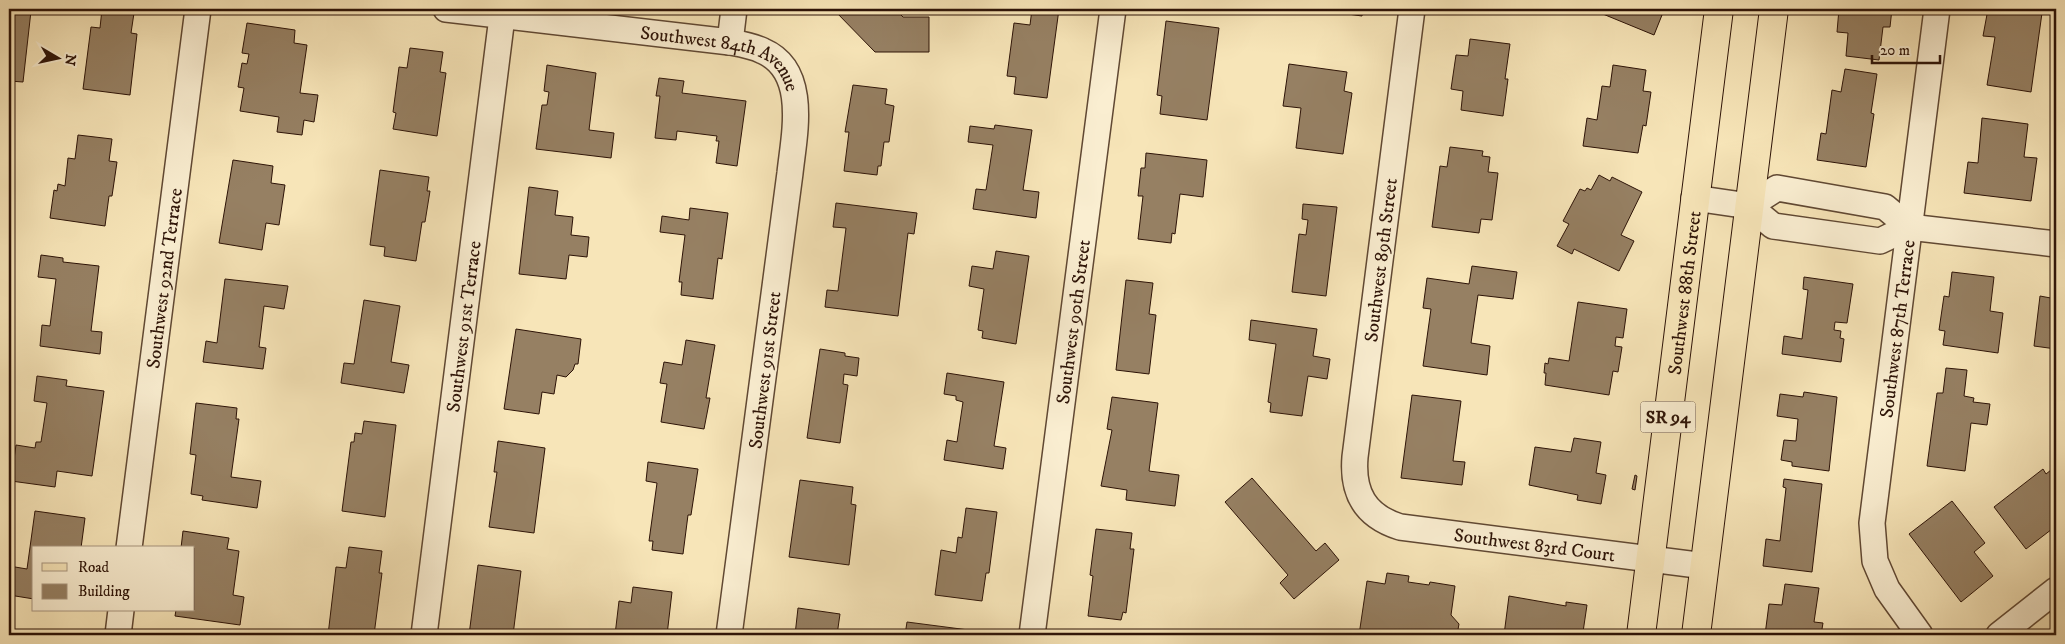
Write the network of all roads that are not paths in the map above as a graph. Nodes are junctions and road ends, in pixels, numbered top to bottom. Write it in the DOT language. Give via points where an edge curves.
graph roads {
  1 [pos="198,9"];
  2 [pos="446,9"];
  3 [pos="734,9"];
  4 [pos="1113,9"];
  5 [pos="1412,9"];
  6 [pos="1719,9"];
  7 [pos="1774,9"];
  8 [pos="1937,9"];
  9 [pos="502,17"];
  10 [pos="730,42"];
  11 [pos="796,105"];
  12 [pos="1694,198"];
  13 [pos="1749,206"];
  14 [pos="1909,227"];
  15 [pos="2056,244"];
  16 [pos="1368,508"];
  17 [pos="129,546"];
  18 [pos="1651,559"];
  19 [pos="1705,566"];
  20 [pos="2056,590"];
  21 [pos="121,612"];
  22 [pos="118,635"];
  23 [pos="424,635"];
  24 [pos="729,635"];
  25 [pos="1032,635"];
  26 [pos="1641,635"];
  27 [pos="1696,635"];
  28 [pos="1920,635"];
  29 [pos="1999,635"];
  1 -- 17 [label="street, Southwest 92nd Terrace"];
  2 -- 9 [label="street, Southwest 84th Avenue"];
  3 -- 10 [label="street"];
  4 -- 25 [label="street, Southwest 90th Street"];
  5 -- 16 [label="street, Southwest 89th Street" via="1355,457 1356,485"];
  6 -- 12 [label="main road, Southwest 88th Street / SR 94"];
  7 -- 13 [label="main road, SR 94"];
  8 -- 14 [label="street, Southwest 87th Terrace"];
  9 -- 10 [label="street, Southwest 84th Avenue"];
  9 -- 23 [label="street, Southwest 91st Terrace"];
  10 -- 11 [label="street, Southwest 84th Avenue" via="765,51 776,60 787,74"];
  11 -- 24 [label="street, Southwest 91st Street" via="790,173"];
  12 -- 13 [label="street"];
  12 -- 18 [label="main road, Southwest 88th Street / SR 94"];
  13 -- 14 [label="street" via="1773,226 1880,242"];
  13 -- 14 [label="street" via="1778,188 1885,207"];
  13 -- 19 [label="main road, SR 94"];
  14 -- 15 [label="street"];
  14 -- 28 [label="street, Southwest 87th Terrace" via="1872,539 1875,562 1887,589"];
  16 -- 18 [label="street, Southwest 83rd Court" via="1383,520 1400,527"];
  18 -- 19 [label="street, Southwest 83rd Court"];
  18 -- 26 [label="main road, Southwest 88th Street / SR 94"];
  19 -- 27 [label="main road, SR 94"];
  20 -- 29 [label="street"];
  21 -- 22 [label="street"];
}
